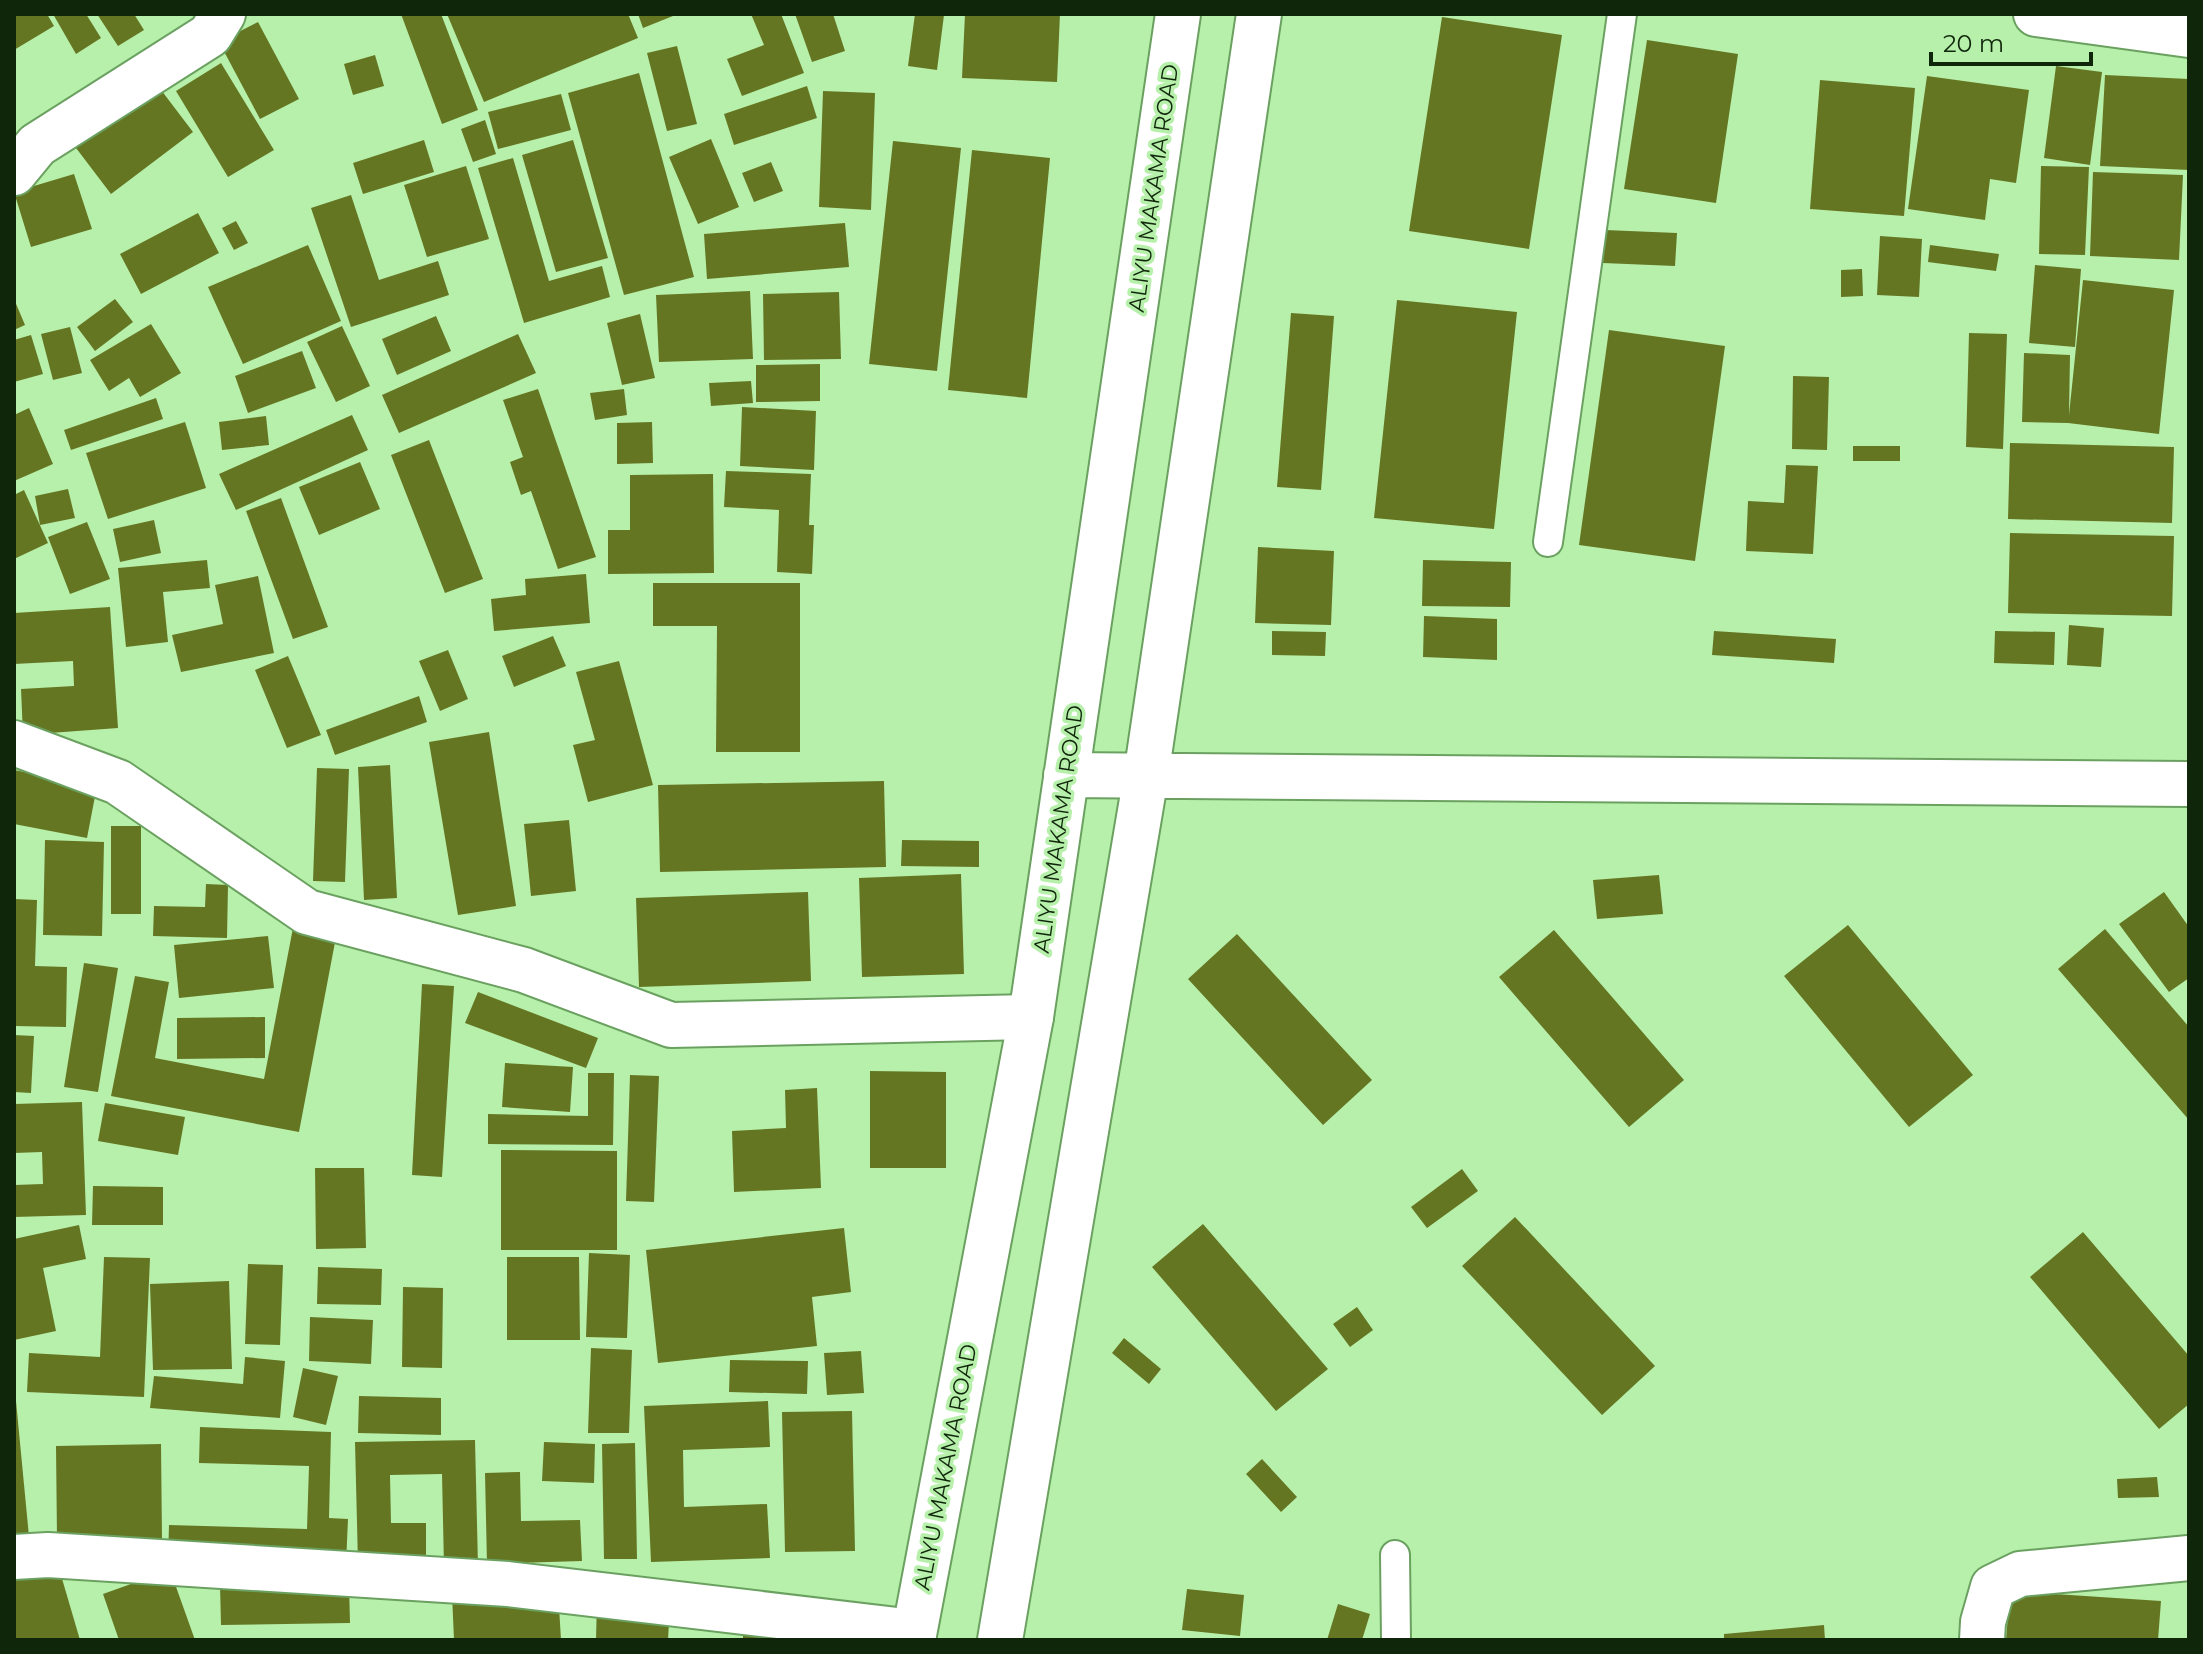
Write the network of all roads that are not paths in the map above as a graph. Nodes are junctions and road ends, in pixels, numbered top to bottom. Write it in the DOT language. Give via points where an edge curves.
graph roads {
  1 [pos="223,14"];
  2 [pos="1178,14"];
  3 [pos="1259,14"];
  4 [pos="1622,14"];
  5 [pos="2036,14"];
  6 [pos="2172,26"];
  7 [pos="14,173"];
  8 [pos="1548,542"];
  9 [pos="14,743"];
  10 [pos="1066,775"];
  11 [pos="1146,776"];
  12 [pos="2189,784"];
  13 [pos="1031,1017"];
  14 [pos="1395,1555"];
  15 [pos="14,1557"];
  16 [pos="2189,1558"];
  17 [pos="914,1636"];
  18 [pos="1000,1640"];
  19 [pos="1396,1640"];
  20 [pos="1982,1640"];
  1 -- 7 [label="street" via="210,35 37,145"];
  2 -- 10 [label="street, ALIYU MAKAMA ROAD"];
  3 -- 11 [label="street"];
  4 -- 8 [label="lane"];
  5 -- 6 [label="street"];
  9 -- 13 [label="street" via="118,782 307,912 524,970 671,1025"];
  10 -- 11 [label="street"];
  10 -- 13 [label="street, ALIYU MAKAMA ROAD"];
  11 -- 12 [label="street"];
  11 -- 18 [label="street"];
  13 -- 17 [label="street, ALIYU MAKAMA ROAD"];
  14 -- 19 [label="lane"];
  15 -- 17 [label="street" via="508,1584"];
  16 -- 20 [label="street" via="2020,1574 1993,1587"];
}
